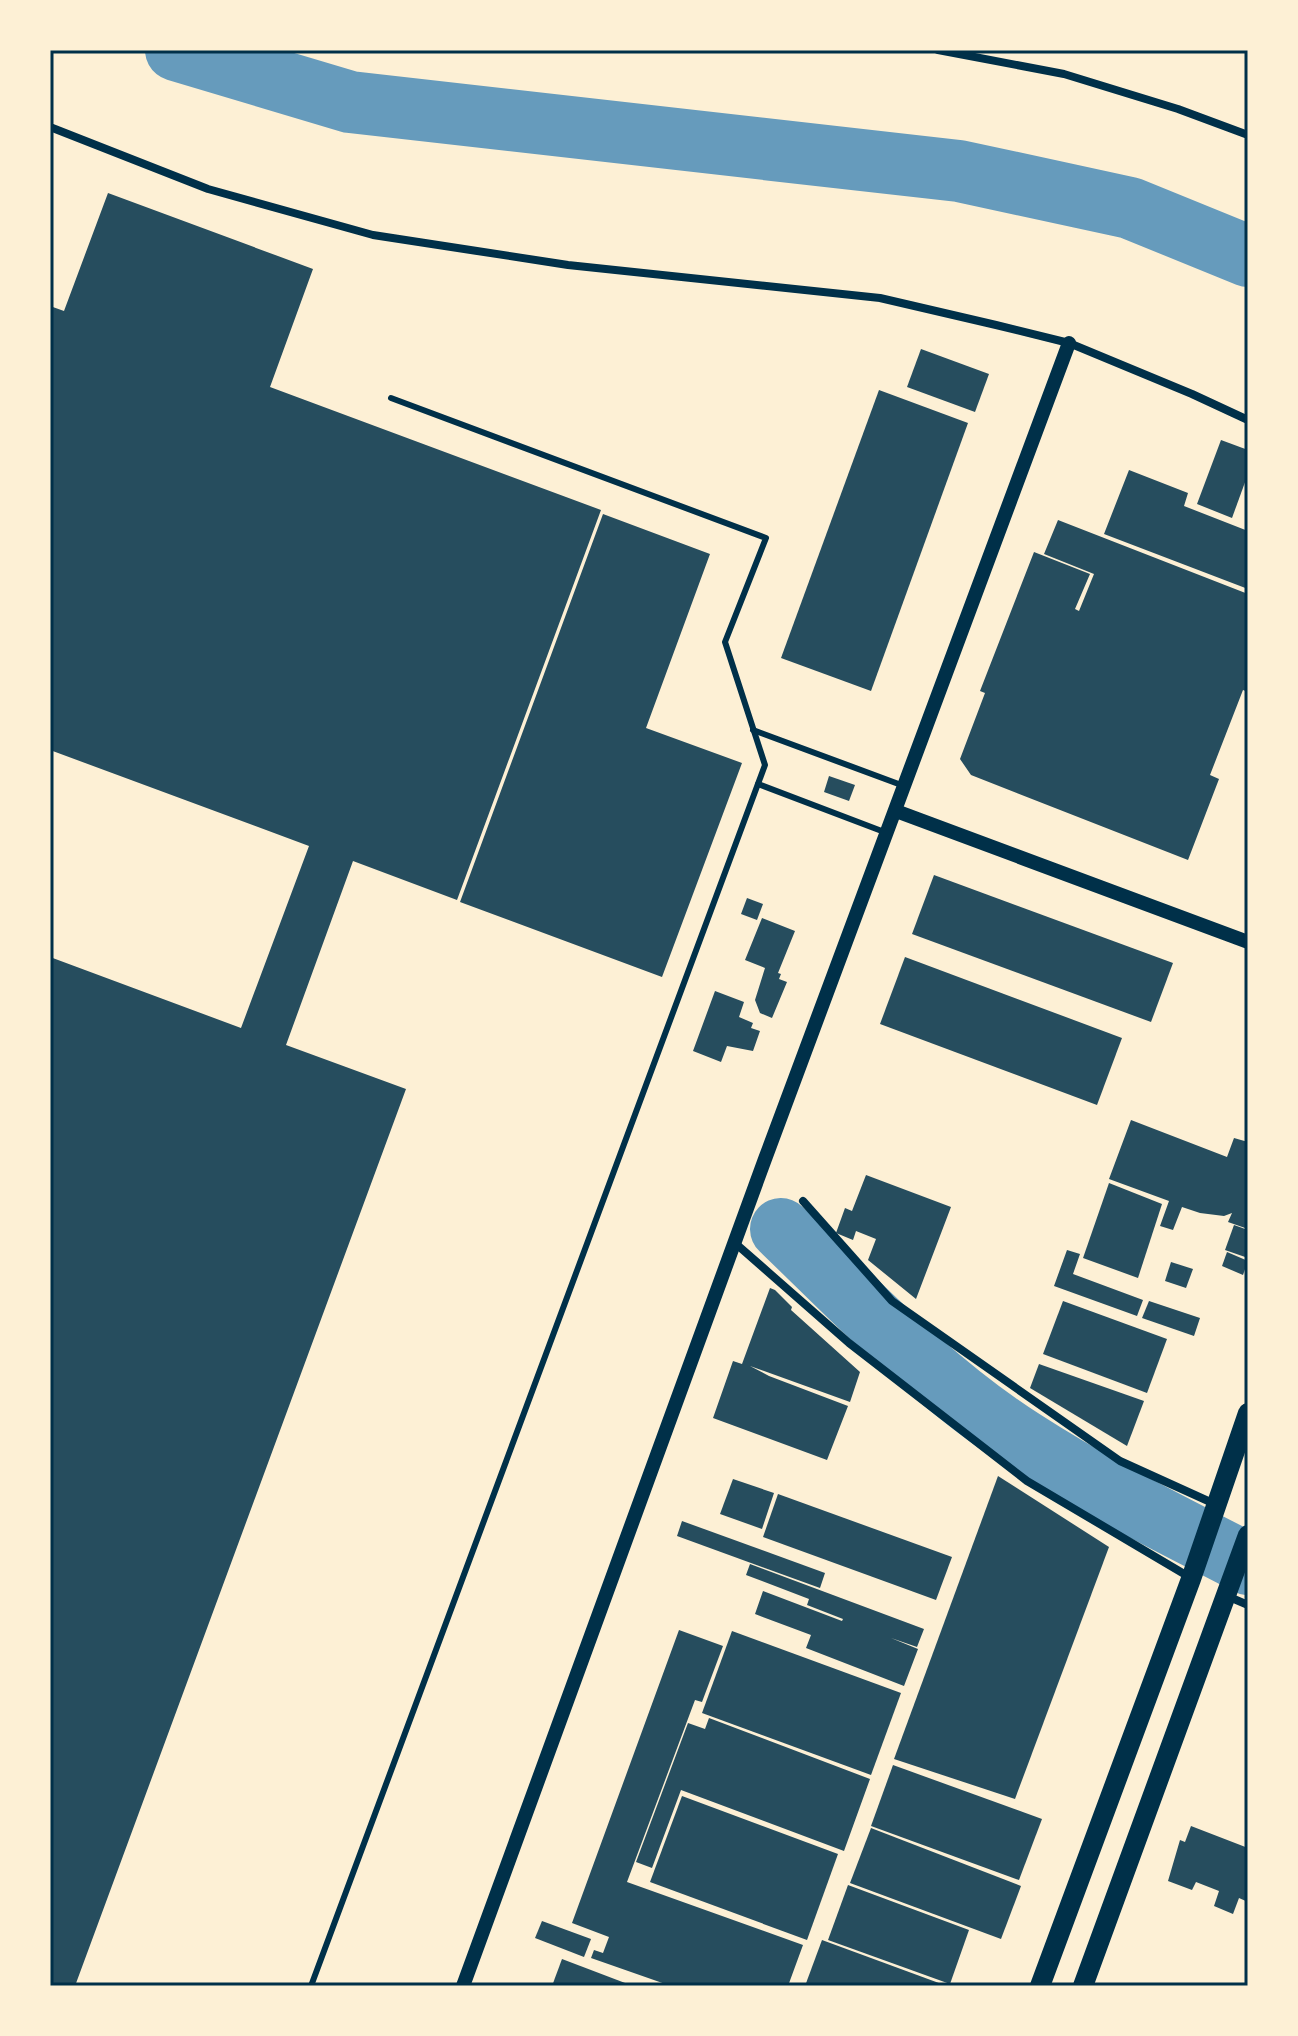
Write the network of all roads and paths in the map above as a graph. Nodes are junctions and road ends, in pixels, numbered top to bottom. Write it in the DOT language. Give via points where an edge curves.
graph roads {
  1 [pos="938,50"];
  2 [pos="50,127"];
  3 [pos="1248,135"];
  4 [pos="1069,343"];
  5 [pos="391,398"];
  6 [pos="1248,420"];
  7 [pos="753,730"];
  8 [pos="758,784"];
  9 [pos="905,787"];
  10 [pos="896,811"];
  11 [pos="887,833"];
  12 [pos="1248,942"];
  13 [pos="803,1201"];
  14 [pos="735,1243"];
  15 [pos="1248,1413"];
  16 [pos="1215,1509"];
  17 [pos="1248,1535"];
  18 [pos="1193,1573"];
  19 [pos="1228,1590"];
  20 [pos="1248,1605"];
  21 [pos="311,1986"];
  22 [pos="463,1986"];
  23 [pos="1040,1986"];
  24 [pos="1083,1986"];
  1 -- 3 [label="street" via="1064,74"];
  2 -- 4 [label="street" via="208,189 373,235 568,265 880,298"];
  4 -- 6 [label="street"];
  4 -- 9 [label="street"];
  5 -- 7 [label="lane" via="766,538 725,642"];
  7 -- 8 [label="lane" via="765,765"];
  7 -- 9 [label="lane"];
  8 -- 11 [label="lane"];
  8 -- 21 [label="lane"];
  9 -- 10 [label="street"];
  10 -- 11 [label="street"];
  10 -- 12 [label="street"];
  11 -- 14 [label="street"];
  13 -- 16 [label="street" via="892,1301 1120,1461"];
  14 -- 18 [label="street" via="849,1343 1027,1481"];
  14 -- 22 [label="street"];
  15 -- 16 [label="main road"];
  16 -- 18 [label="main road"];
  17 -- 19 [label="main road"];
  18 -- 23 [label="main road"];
  19 -- 20 [label="street"];
  19 -- 24 [label="main road"];
}
